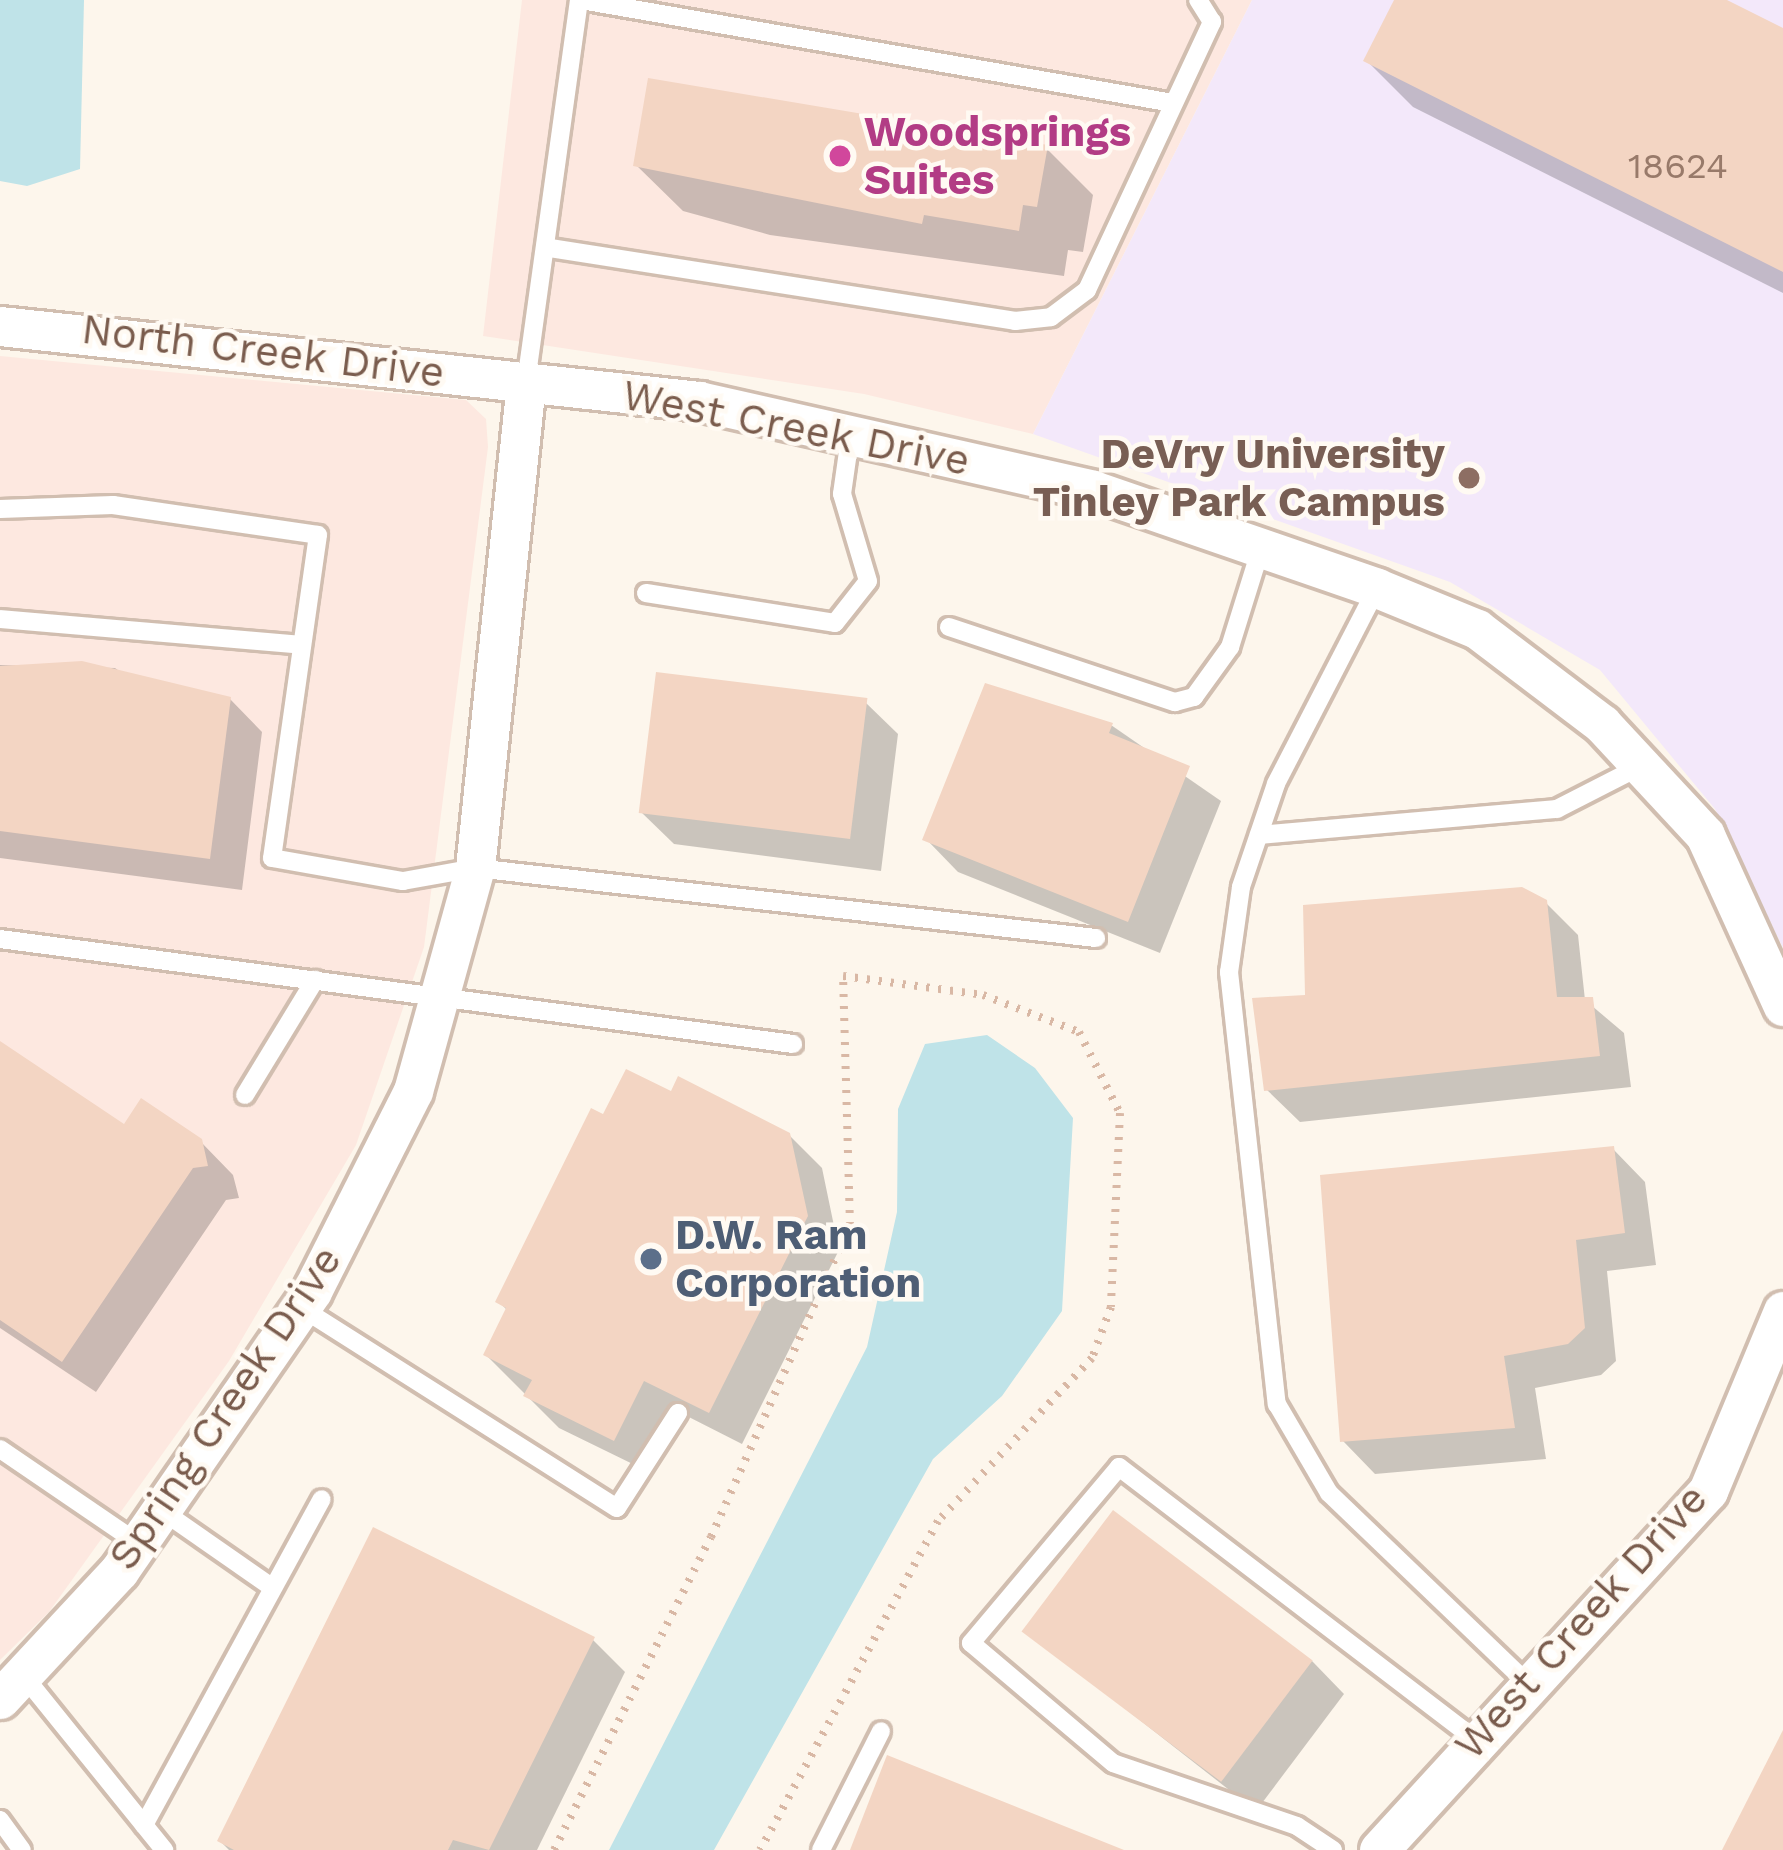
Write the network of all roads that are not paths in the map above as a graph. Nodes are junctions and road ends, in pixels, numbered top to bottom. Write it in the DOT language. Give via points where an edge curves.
graph roads {
  1 [pos="580,0"];
  2 [pos="1198,0"];
  3 [pos="1173,103"];
  4 [pos="550,248"];
  5 [pos="0,326"];
  6 [pos="526,382"];
  7 [pos="851,431"];
  8 [pos="0,508"];
  9 [pos="1261,548"];
  10 [pos="1377,589"];
  11 [pos="646,593"];
  12 [pos="0,619"];
  13 [pos="950,627"];
  14 [pos="302,645"];
  15 [pos="1641,766"];
  16 [pos="1259,836"];
  17 [pos="475,868"];
  18 [pos="1096,938"];
  19 [pos="0,939"];
  20 [pos="315,980"];
  21 [pos="439,996"];
  22 [pos="1783,1006"];
  23 [pos="793,1044"];
  24 [pos="245,1095"];
  25 [pos="300,1307"];
  26 [pos="1783,1311"];
  27 [pos="678,1413"];
  28 [pos="0,1449"];
  29 [pos="322,1499"];
  30 [pos="160,1510"];
  31 [pos="138,1543"];
  32 [pos="273,1588"];
  33 [pos="1526,1682"];
  34 [pos="11,1687"];
  35 [pos="880,1730"];
  36 [pos="1472,1738"];
  37 [pos="0,1820"];
  38 [pos="144,1825"];
  39 [pos="22,1850"];
  40 [pos="164,1850"];
  41 [pos="821,1850"];
  42 [pos="1333,1850"];
  43 [pos="1378,1850"];
  1 -- 3 [label="lane"];
  1 -- 4 [label="lane"];
  2 -- 3 [label="lane" via="1212,22"];
  3 -- 4 [label="lane" via="1087,290 1052,317 1015,321"];
  4 -- 6 [label="lane"];
  5 -- 6 [label="street, North Creek Drive"];
  6 -- 7 [label="street, West Creek Drive"];
  6 -- 17 [label="street, Spring Creek Drive"];
  7 -- 9 [label="street, West Creek Drive" via="1093,490"];
  7 -- 11 [label="lane" via="842,494 868,581 835,623"];
  8 -- 14 [label="lane" via="113,505 318,535"];
  9 -- 10 [label="street, West Creek Drive"];
  9 -- 13 [label="lane" via="1230,647 1194,698 1175,702"];
  10 -- 15 [label="street, West Creek Drive" via="1478,629"];
  10 -- 16 [label="lane"];
  12 -- 14 [label="lane"];
  14 -- 17 [label="lane" via="272,858 403,880"];
  15 -- 16 [label="lane" via="1557,809"];
  15 -- 22 [label="street, West Creek Drive" via="1705,835"];
  16 -- 33 [label="lane" via="1229,972 1277,1404 1329,1492"];
  17 -- 18 [label="lane"];
  17 -- 21 [label="street, Spring Creek Drive"];
  19 -- 20 [label="lane"];
  20 -- 21 [label="lane"];
  20 -- 24 [label="lane"];
  21 -- 23 [label="lane"];
  21 -- 25 [label="street, Spring Creek Drive" via="412,1091"];
  25 -- 27 [label="lane" via="579,1493 617,1508"];
  25 -- 30 [label="street, Spring Creek Drive"];
  26 -- 33 [label="street, West Creek Drive" via="1708,1491"];
  28 -- 31 [label="lane"];
  29 -- 32 [label="lane"];
  30 -- 31 [label="street, Spring Creek Drive"];
  30 -- 32 [label="lane"];
  31 -- 34 [label="street, Spring Creek Drive"];
  32 -- 38 [label="lane"];
  33 -- 36 [label="street, West Creek Drive"];
  34 -- 38 [label="lane"];
  35 -- 41 [label="lane"];
  36 -- 42 [label="lane" via="1119,1467 971,1643 1113,1763 1297,1826"];
  36 -- 43 [label="street, West Creek Drive"];
  37 -- 39 [label="lane"];
  38 -- 40 [label="lane"];
}
